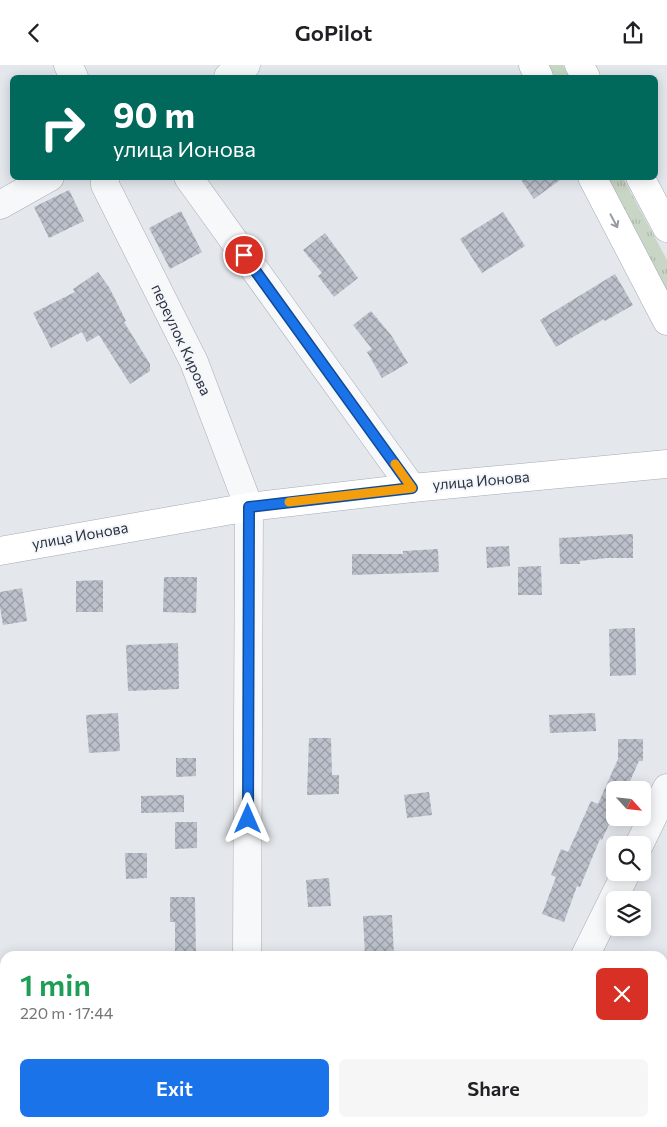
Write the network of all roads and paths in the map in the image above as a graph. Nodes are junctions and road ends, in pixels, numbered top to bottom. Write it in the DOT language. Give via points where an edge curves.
graph roads {
  1 [pos="246,65"];
  2 [pos="231,75"];
  3 [pos="45,180"];
  4 [pos="105,180"];
  5 [pos="190,180"];
  6 [pos="594,180"];
  7 [pos="642,180"];
  8 [pos="0,205"];
  9 [pos="667,228"];
  10 [pos="667,321"];
  11 [pos="667,464"];
  12 [pos="412,488"];
  13 [pos="249,507"];
  14 [pos="0,551"];
  15 [pos="667,788"];
  16 [pos="643,836"];
  17 [pos="622,881"];
  18 [pos="247,951"];
  19 [pos="588,951"];
  1 -- 2 [label="street"];
  3 -- 8 [label="street"];
  4 -- 13 [label="street, переулок Кирова" via="194,362"];
  5 -- 12 [label="street"];
  6 -- 10 [label="main road, one-way"];
  7 -- 9 [label="main road"];
  11 -- 12 [label="main road, улица Ионова"];
  12 -- 13 [label="main road, улица Ионова"];
  13 -- 14 [label="main road, улица Ионова"];
  13 -- 18 [label="street"];
  15 -- 16 [label="street"];
  17 -- 19 [label="street"];
}
